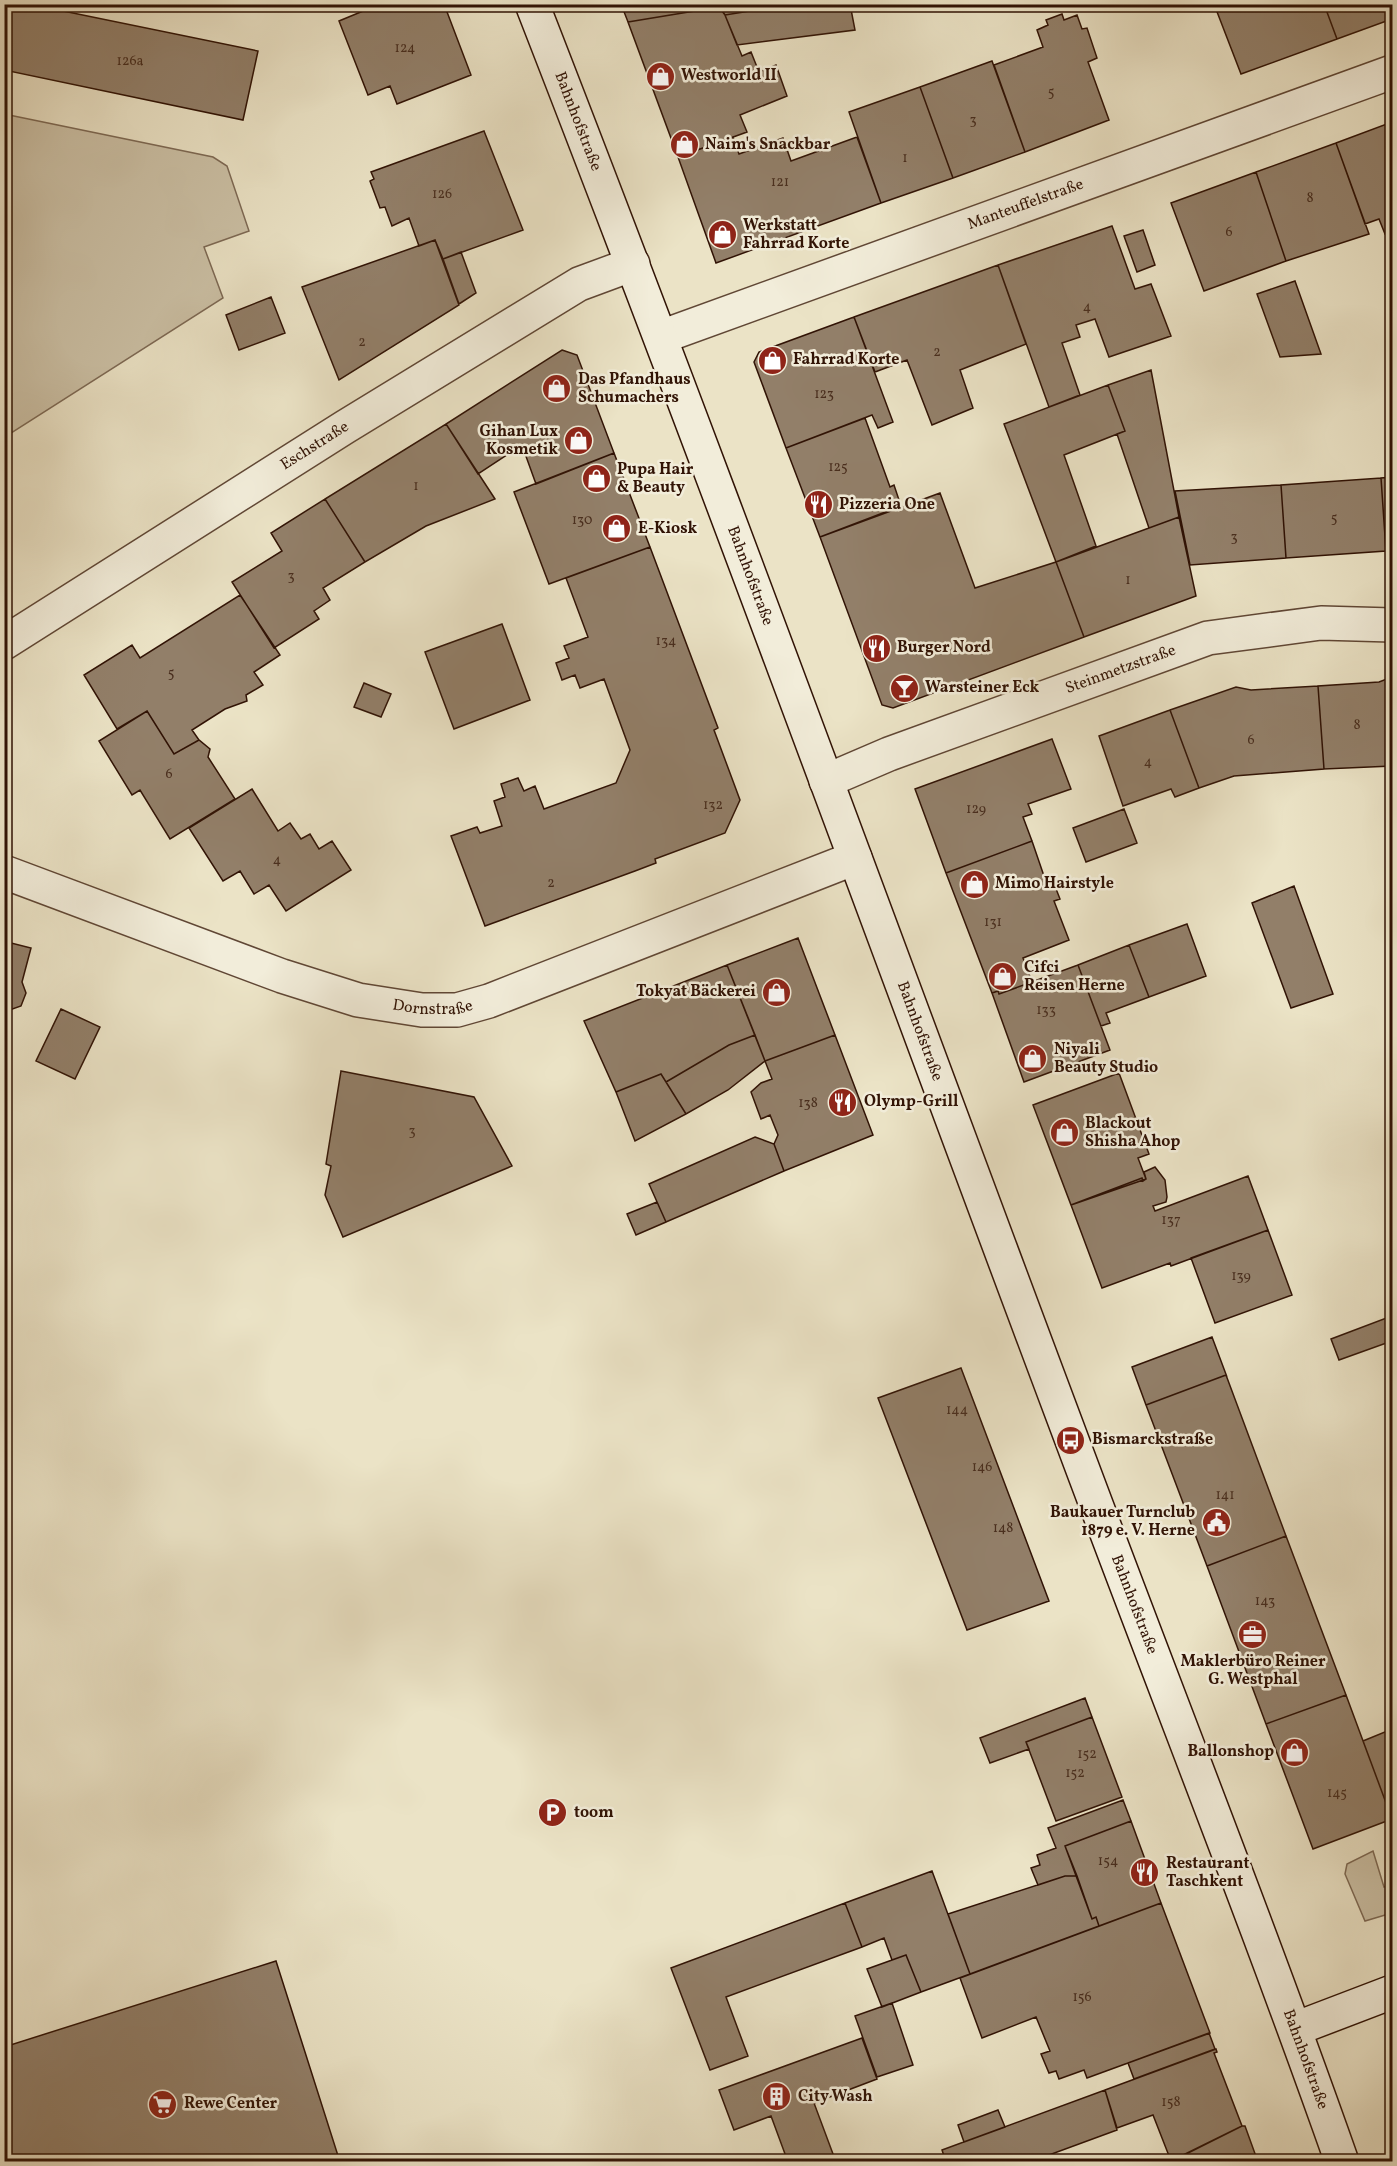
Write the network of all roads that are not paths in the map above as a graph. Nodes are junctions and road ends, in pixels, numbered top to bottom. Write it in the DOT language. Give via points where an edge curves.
graph roads {
  1 [pos="532,4"];
  2 [pos="1392,72"];
  3 [pos="633,264"];
  4 [pos="660,338"];
  5 [pos="1392,625"];
  6 [pos="4,643"];
  7 [pos="826,781"];
  8 [pos="855,858"];
  9 [pos="4,872"];
  10 [pos="1392,1992"];
  11 [pos="1295,2029"];
  12 [pos="1342,2162"];
  1 -- 3 [label="street, Bahnhofstraße"];
  2 -- 4 [label="street, Manteuffelstraße"];
  3 -- 4 [label="street, Bahnhofstraße"];
  3 -- 6 [label="street, Eschstraße" via="579,284"];
  4 -- 7 [label="street, Bahnhofstraße"];
  5 -- 7 [label="street, Steinmetzstraße" via="1321,623 1208,638 889,754"];
  7 -- 8 [label="street, Bahnhofstraße"];
  8 -- 9 [label="street, Dornstraße" via="489,1001 457,1010 422,1010 358,1000 282,976"];
  8 -- 11 [label="street, Bahnhofstraße"];
  10 -- 11 [label="street"];
  11 -- 12 [label="street, Bahnhofstraße"];
}
